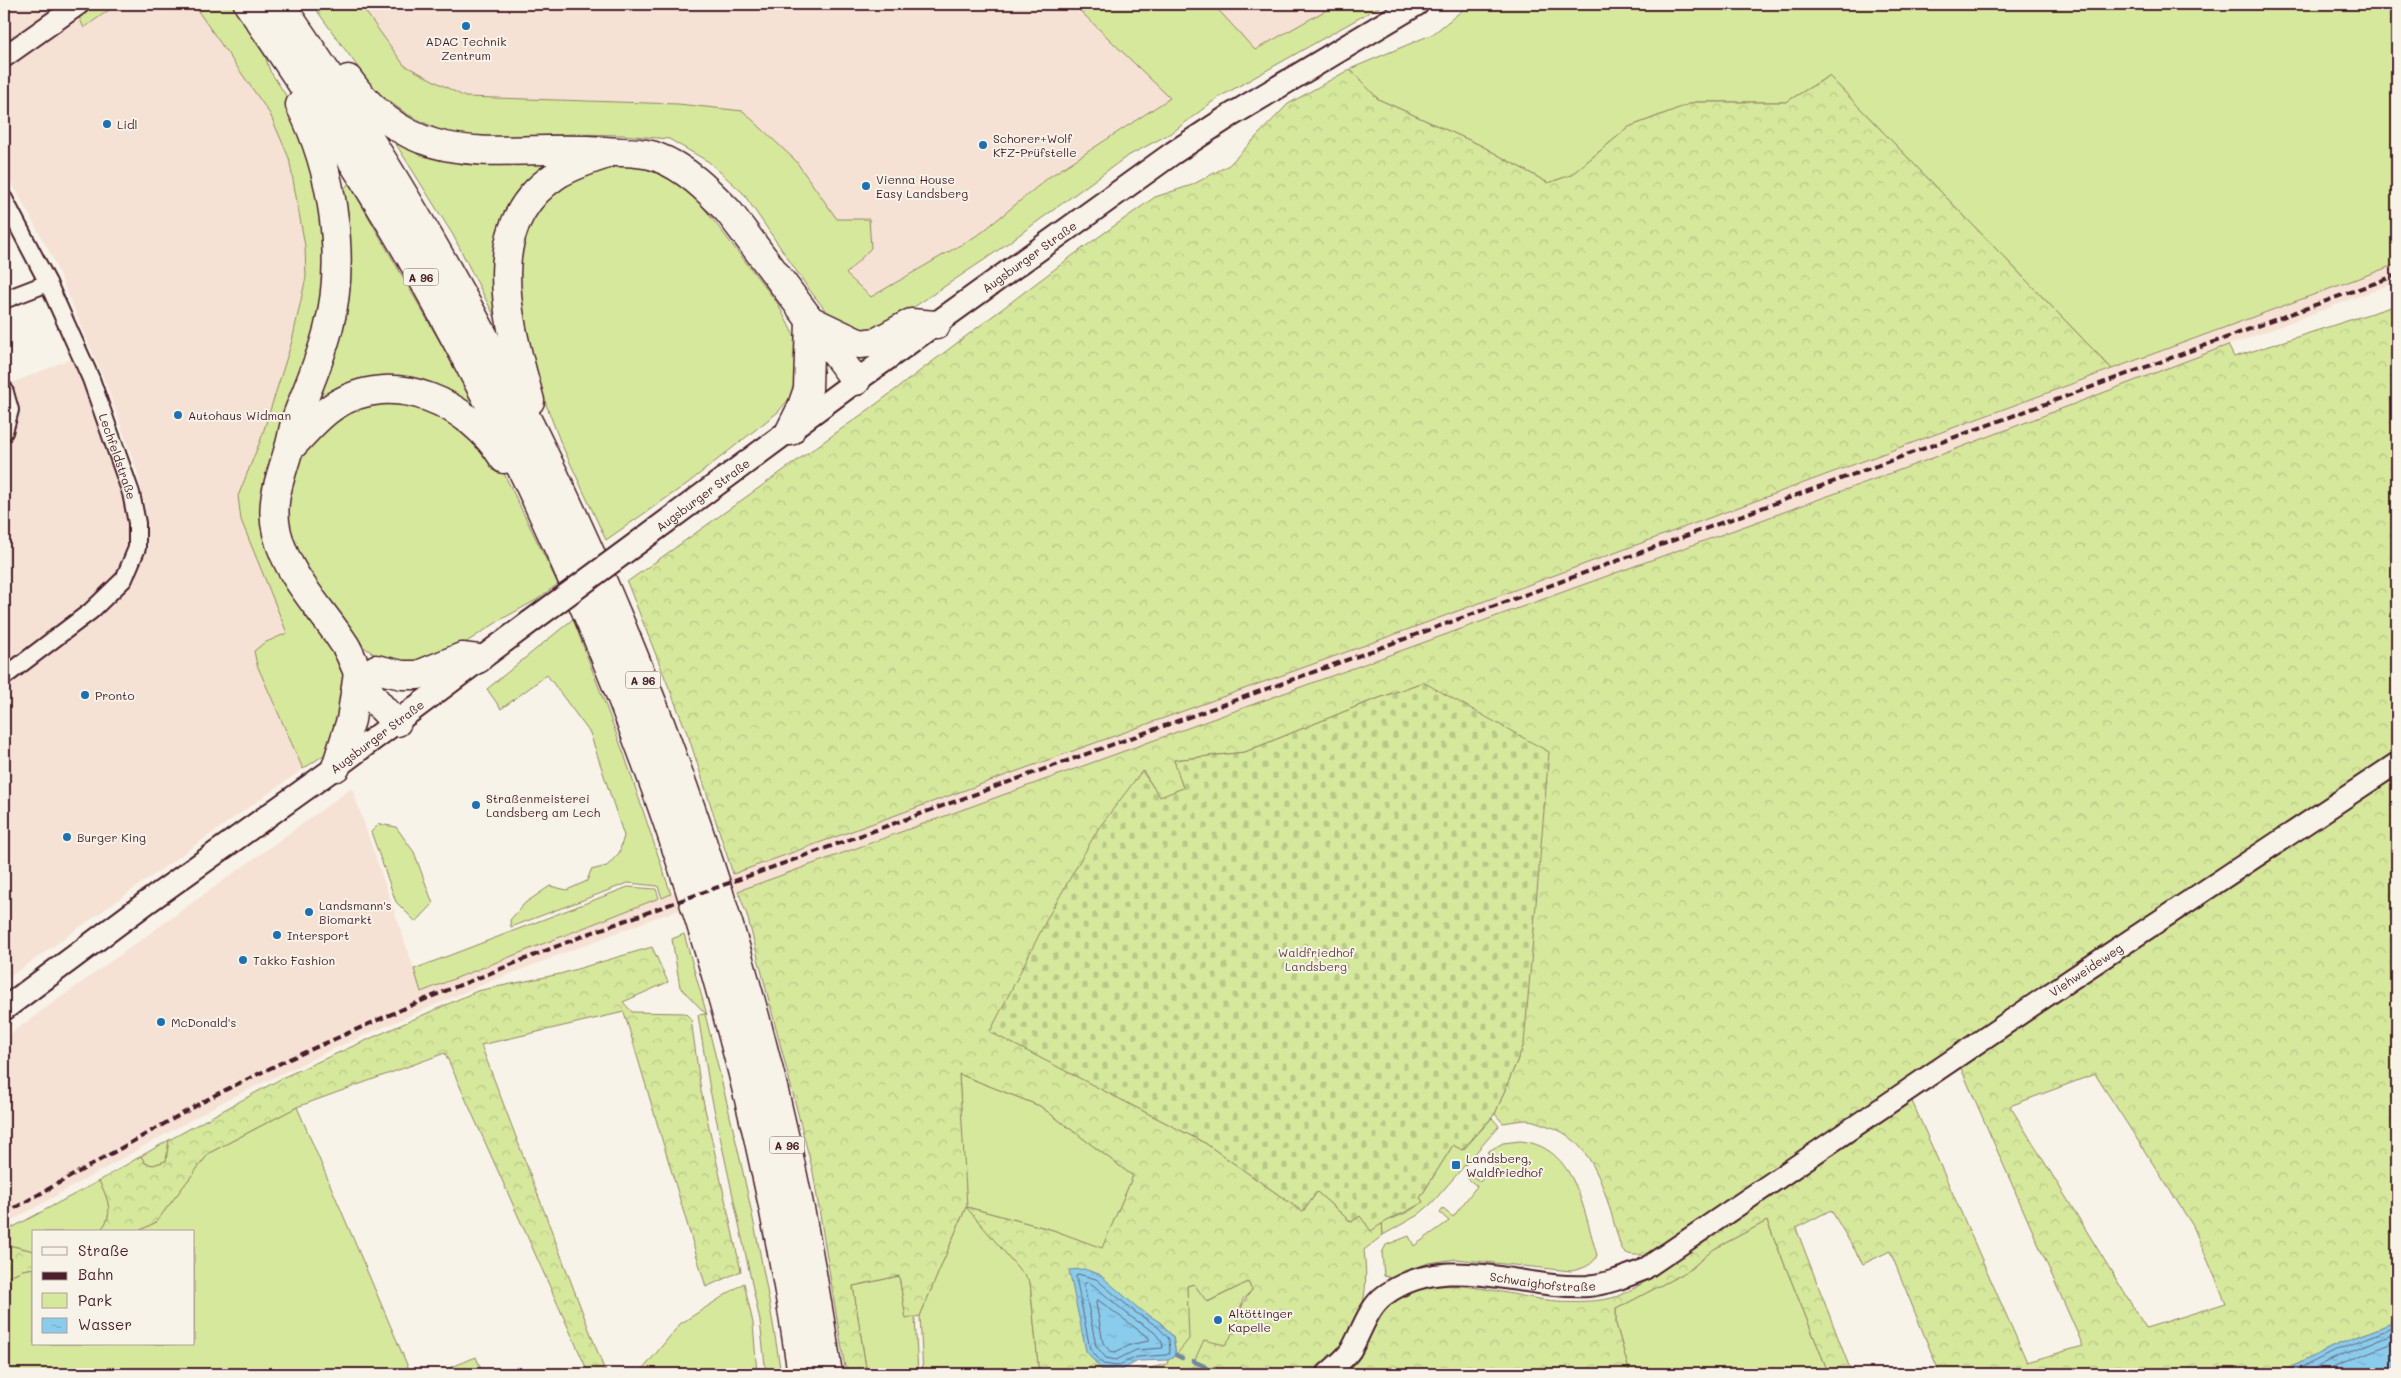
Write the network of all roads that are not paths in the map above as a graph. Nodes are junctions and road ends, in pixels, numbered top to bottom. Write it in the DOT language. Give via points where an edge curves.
graph roads {
  1 [pos="80,4"];
  2 [pos="248,4"];
  3 [pos="1417,4"];
  4 [pos="287,15"];
  5 [pos="264,27"];
  6 [pos="4,57"];
  7 [pos="611,152"];
  8 [pos="4,199"];
  9 [pos="48,283"];
  10 [pos="4,300"];
  11 [pos="810,320"];
  12 [pos="936,325"];
  13 [pos="856,381"];
  14 [pos="4,389"];
  15 [pos="790,431"];
  16 [pos="4,432"];
  17 [pos="541,446"];
  18 [pos="289,449"];
  19 [pos="555,540"];
  20 [pos="478,659"];
  21 [pos="367,671"];
  22 [pos="4,677"];
  23 [pos="397,722"];
  24 [pos="2397,763"];
  25 [pos="336,767"];
  26 [pos="4,1009"];
  27 [pos="1776,1180"];
  28 [pos="802,1374"];
  29 [pos="828,1374"];
  30 [pos="1327,1374"];
  1 -- 6 [label="street"];
  2 -- 5 [label="highway, A 96"];
  3 -- 12 [label="main road, Augsburger Straße" via="1173,153"];
  4 -- 7 [label="highway" via="326,49 364,102 394,127 421,140 454,150 566,148"];
  4 -- 17 [label="highway, A 96" via="424,228"];
  5 -- 18 [label="highway" via="321,157 331,200 336,244 329,328"];
  5 -- 19 [label="highway, A 96" via="361,174 439,308"];
  7 -- 11 [label="highway" via="655,156 705,186 729,212"];
  7 -- 17 [label="highway" via="570,168 541,187 516,221 509,243 506,264 508,318"];
  8 -- 9 [label="street, Lechfeldstraße"];
  9 -- 10 [label="street"];
  9 -- 22 [label="street, Lechfeldstraße" via="110,429 131,493 137,524 137,548 124,579 91,611"];
  11 -- 12 [label="highway" via="860,344 877,342 911,323"];
  11 -- 13 [label="highway"];
  11 -- 15 [label="highway" via="808,389"];
  12 -- 13 [label="main road, Augsburger Straße"];
  13 -- 15 [label="main road, Augsburger Straße"];
  14 -- 16 [label="street" via="10,410"];
  15 -- 20 [label="main road, Augsburger Straße, bridge"];
  17 -- 29 [label="highway, A 96" via="666,738 728,920 793,1170"];
  18 -- 19 [label="highway" via="320,417 354,396 398,390 424,395 450,406 476,424 502,455"];
  18 -- 21 [label="highway" via="276,486 274,510 277,533 299,582"];
  19 -- 28 [label="highway, A 96" via="599,639 641,748 672,833 716,977 766,1174"];
  20 -- 21 [label="highway" via="462,657 418,675"];
  20 -- 23 [label="main road, Augsburger Straße"];
  21 -- 23 [label="highway" via="387,684 396,704"];
  21 -- 25 [label="highway"];
  23 -- 25 [label="main road, Augsburger Straße"];
  24 -- 27 [label="street, Viehweideweg"];
  25 -- 26 [label="main road, Augsburger Straße"];
  27 -- 30 [label="street, Schwaighofstraße" via="1643,1270 1616,1281 1589,1286 1563,1285 1441,1273 1412,1281 1383,1296 1350,1352"];
}
